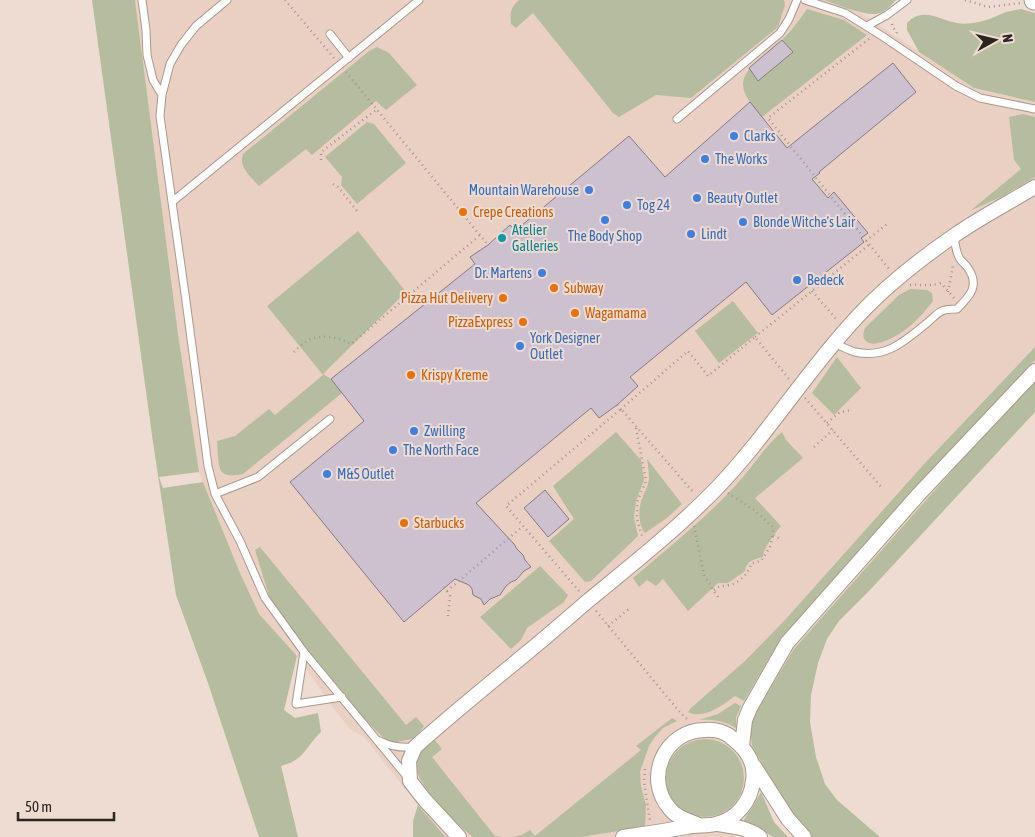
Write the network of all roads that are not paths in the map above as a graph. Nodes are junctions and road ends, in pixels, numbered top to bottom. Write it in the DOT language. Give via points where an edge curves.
graph roads {
  1 [pos="142,0"];
  2 [pos="227,0"];
  3 [pos="419,0"];
  4 [pos="797,0"];
  5 [pos="805,0"];
  6 [pos="907,0"];
  7 [pos="866,26"];
  8 [pos="330,34"];
  9 [pos="349,58"];
  10 [pos="162,95"];
  11 [pos="1035,109"];
  12 [pos="677,118"];
  13 [pos="1035,187"];
  14 [pos="172,202"];
  15 [pos="954,236"];
  16 [pos="834,343"];
  17 [pos="1035,371"];
  18 [pos="330,419"];
  19 [pos="215,494"];
  20 [pos="304,652"];
  21 [pos="342,698"];
  22 [pos="377,740"];
  23 [pos="742,746"];
  24 [pos="415,747"];
  25 [pos="752,764"];
  26 [pos="410,781"];
  27 [pos="717,824"];
  28 [pos="700,825"];
  29 [pos="459,837"];
  30 [pos="622,837"];
  31 [pos="760,837"];
  32 [pos="804,837"];
  1 -- 10 [label="lane" via="147,55 153,80"];
  2 -- 10 [label="lane" via="196,26 181,45 170,64"];
  3 -- 9 [label="lane"];
  4 -- 12 [label="lane" via="780,32"];
  5 -- 7 [label="lane" via="845,13"];
  6 -- 7 [label="lane"];
  7 -- 11 [label="lane" via="956,86 980,98"];
  8 -- 9 [label="lane"];
  9 -- 14 [label="lane"];
  10 -- 14 [label="lane" via="160,116"];
  13 -- 15 [label="street"];
  14 -- 19 [label="lane" via="208,466"];
  15 -- 16 [label="street" via="871,302"];
  15 -- 16 [label="lane" via="960,259 972,275 974,285 970,297 957,309 943,309 889,350 868,354"];
  16 -- 24 [label="street" via="753,448 716,489 624,573"];
  17 -- 23 [label="street" via="919,494 787,643 747,714"];
  18 -- 19 [label="lane" via="258,477"];
  19 -- 20 [label="lane" via="265,598"];
  20 -- 21 [label="lane"];
  20 -- 21 [label="lane" via="296,704"];
  21 -- 22 [label="lane"];
  22 -- 24 [label="lane" via="388,746"];
  22 -- 26 [label="lane"];
  23 -- 25 [label="street"];
  23 -- 28 [label="street" via="721,732 696,730 680,736 664,754 658,779 661,795 670,810 684,820"];
  24 -- 26 [label="street" via="409,761"];
  25 -- 27 [label="street" via="754,779 743,808"];
  25 -- 32 [label="street" via="788,819"];
  26 -- 29 [label="street"];
  27 -- 28 [label="street"];
  27 -- 31 [label="street" via="738,827"];
  28 -- 30 [label="street"];
}
